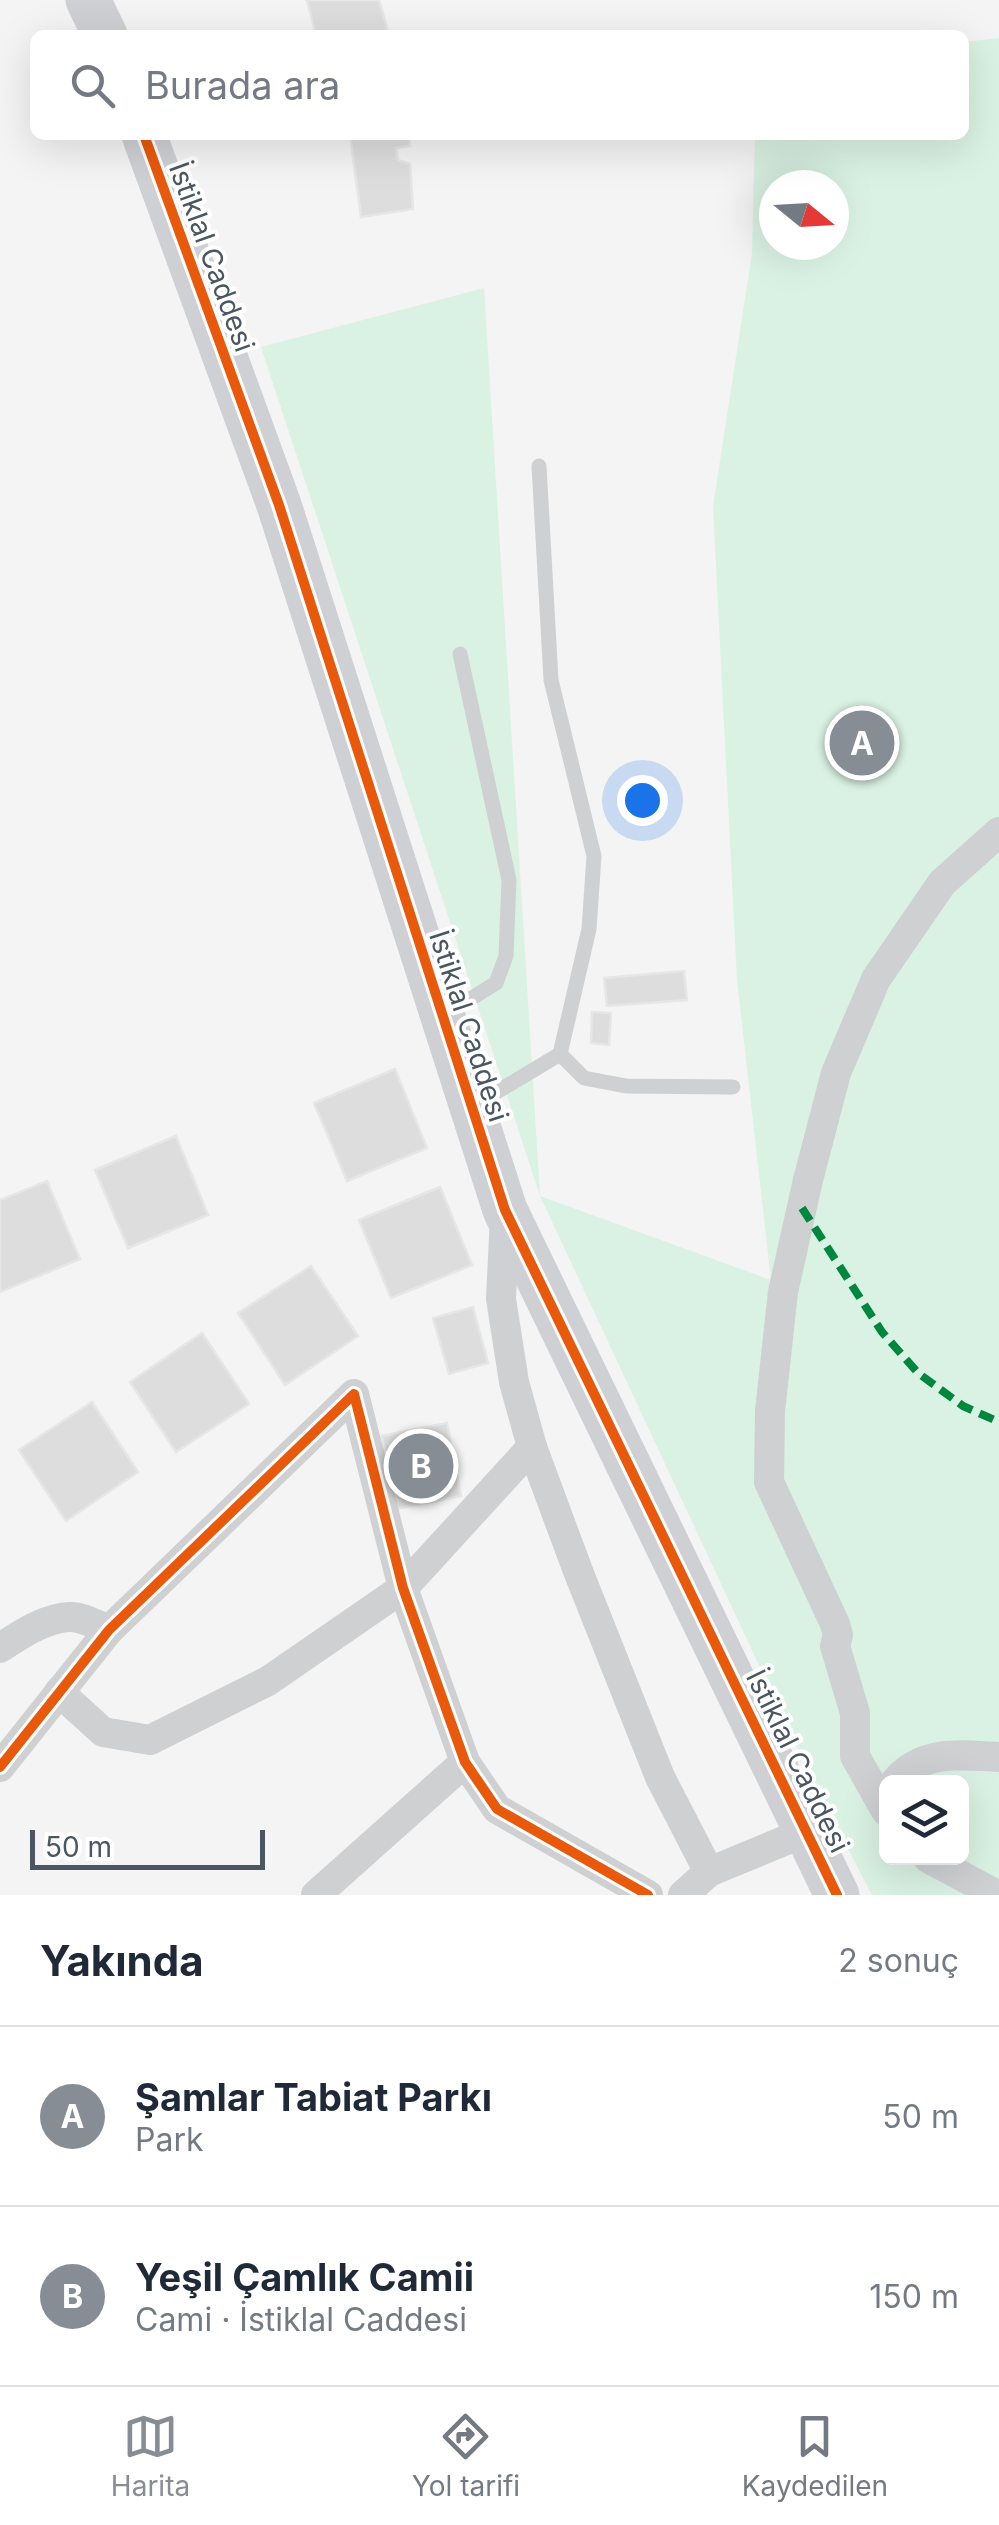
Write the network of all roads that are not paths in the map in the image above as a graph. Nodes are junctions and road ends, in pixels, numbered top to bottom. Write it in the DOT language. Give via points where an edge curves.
graph roads {
  1 [pos="88,0"];
  2 [pos="102,30"];
  3 [pos="146,140"];
  4 [pos="539,466"];
  5 [pos="460,654"];
  6 [pos="999,832"];
  7 [pos="443,1016"];
  8 [pos="560,1054"];
  9 [pos="733,1087"];
  10 [pos="472,1107"];
  11 [pos="505,1210"];
  12 [pos="532,1447"];
  13 [pos="403,1588"];
  14 [pos="109,1630"];
  15 [pos="0,1648"];
  16 [pos="59,1692"];
  17 [pos="999,1757"];
  18 [pos="464,1762"];
  19 [pos="0,1767"];
  20 [pos="902,1775"];
  21 [pos="879,1787"];
  22 [pos="808,1831"];
  23 [pos="941,1865"];
  24 [pos="709,1872"];
  25 [pos="316,1895"];
  26 [pos="648,1895"];
  27 [pos="682,1895"];
  28 [pos="837,1895"];
  29 [pos="997,1895"];
  1 -- 2 [label="main road"];
  3 -- 7 [label="main road, İstiklal Caddesi" via="279,506"];
  4 -- 8 [label="lane" via="551,680 594,856 589,928"];
  5 -- 7 [label="lane" via="509,880 506,956 496,982"];
  6 -- 21 [label="street" via="942,883 876,979 836,1073 784,1292 769,1482 835,1624 855,1713 855,1756"];
  7 -- 10 [label="main road, İstiklal Caddesi"];
  8 -- 9 [label="lane" via="584,1078 612,1084"];
  8 -- 10 [label="lane"];
  10 -- 11 [label="main road, İstiklal Caddesi"];
  11 -- 12 [label="street" via="501,1299"];
  11 -- 22 [label="main road, İstiklal Caddesi"];
  12 -- 13 [label="street"];
  12 -- 24 [label="street" via="660,1776"];
  13 -- 14 [label="street" via="354,1394"];
  13 -- 16 [label="street" via="268,1681 150,1740 103,1732"];
  13 -- 18 [label="street"];
  14 -- 15 [label="street" via="72,1616"];
  14 -- 16 [label="street"];
  16 -- 19 [label="street"];
  17 -- 20 [label="street" via="941,1756"];
  18 -- 25 [label="street"];
  18 -- 26 [label="street" via="497,1809"];
  22 -- 24 [label="street"];
  22 -- 28 [label="main road, İstiklal Caddesi"];
  23 -- 29 [label="street"];
  24 -- 27 [label="street"];
}
